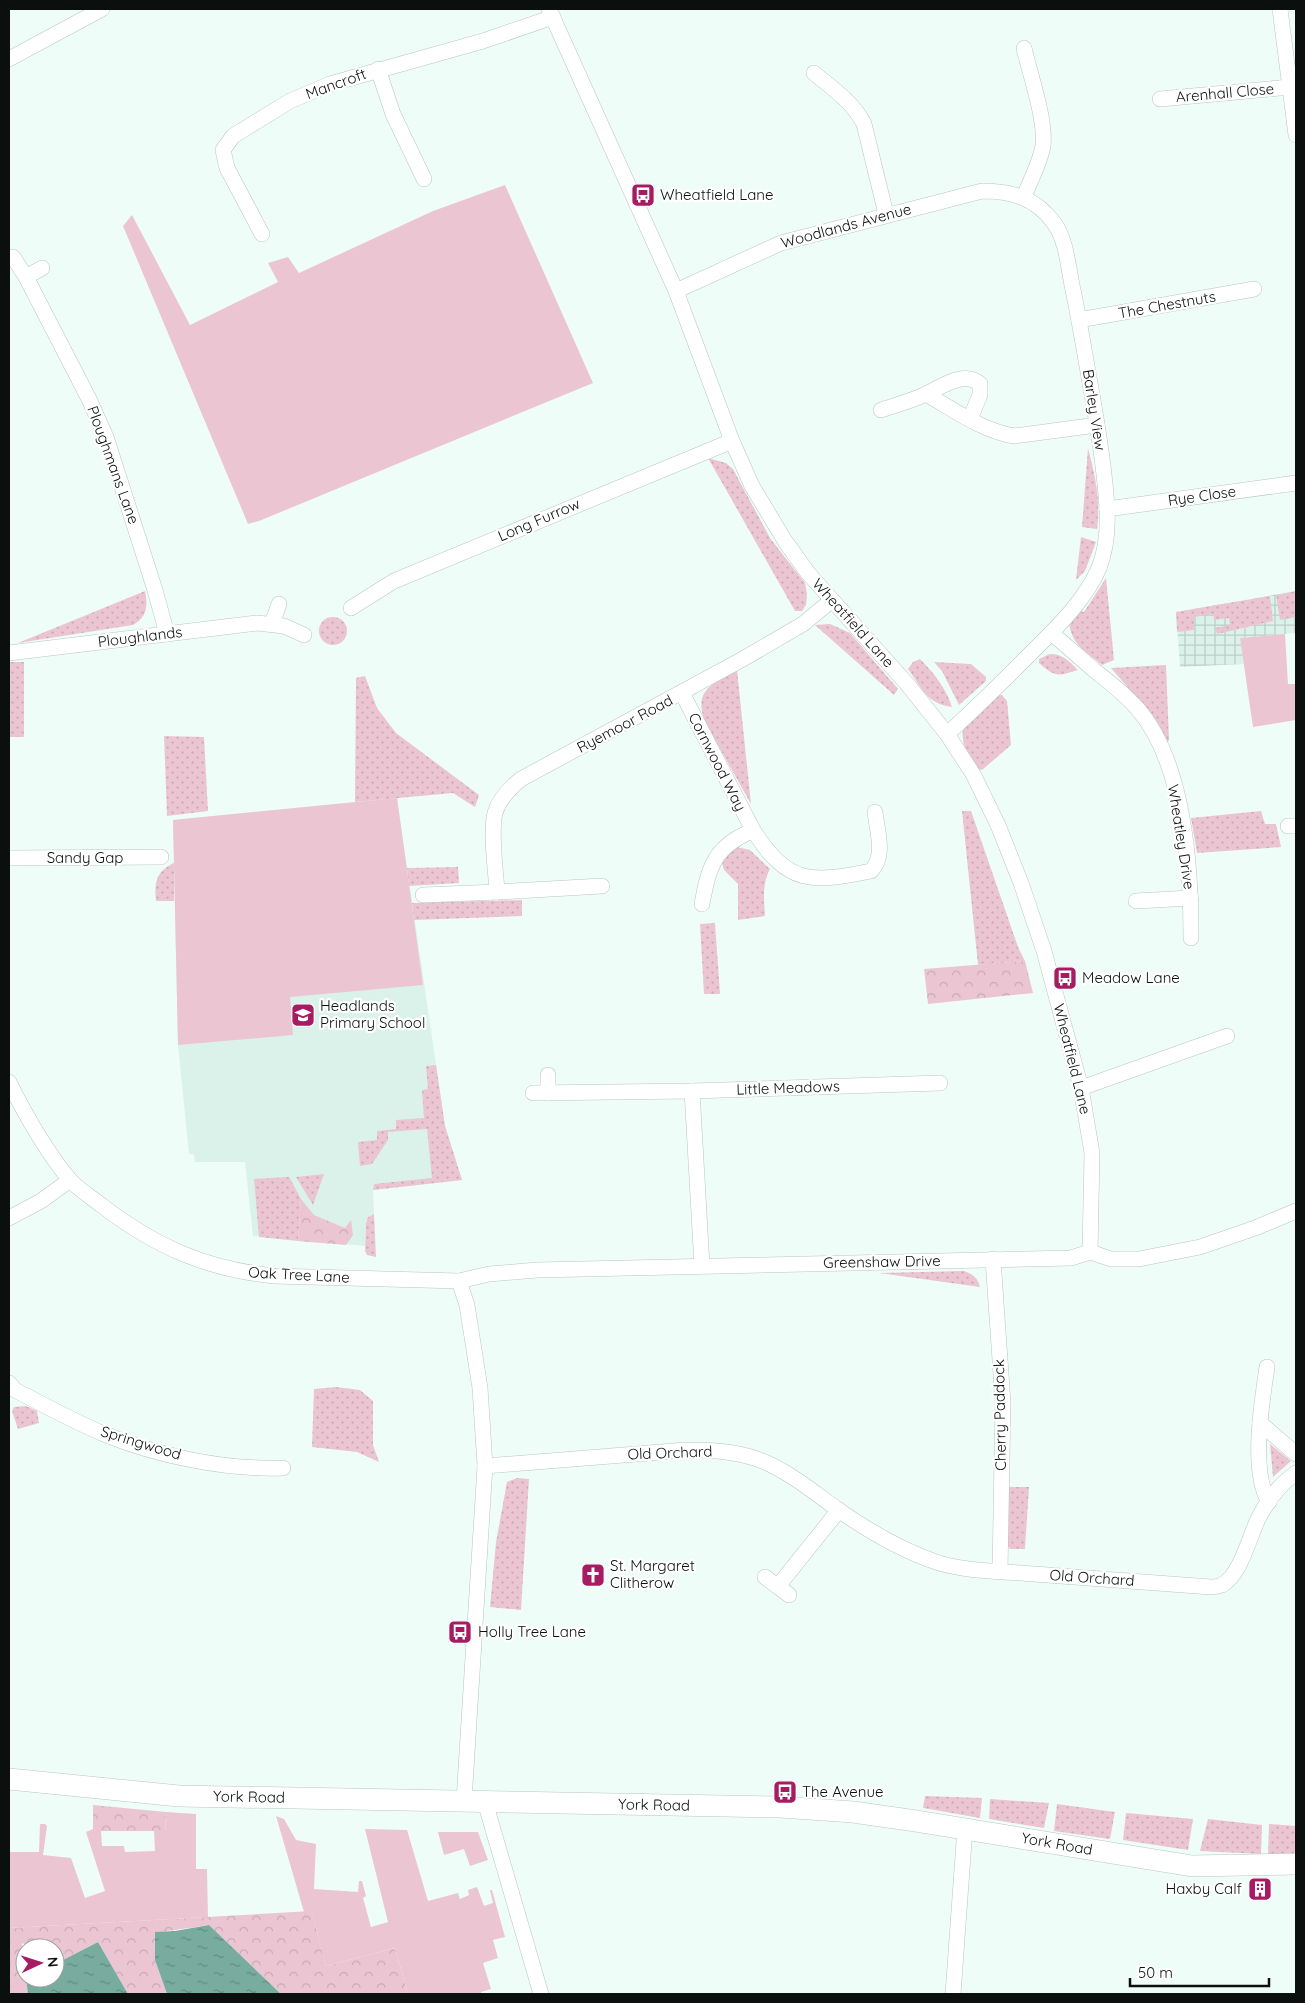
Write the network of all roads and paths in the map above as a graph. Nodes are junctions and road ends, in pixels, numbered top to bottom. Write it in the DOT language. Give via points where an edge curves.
graph roads {
  1 [pos="102,9"];
  2 [pos="1280,9"];
  3 [pos="551,13"];
  4 [pos="1024,48"];
  5 [pos="9,59"];
  6 [pos="378,69"];
  7 [pos="814,73"];
  8 [pos="1290,87"];
  9 [pos="1160,99"];
  10 [pos="1296,135"];
  11 [pos="424,179"];
  12 [pos="1024,197"];
  13 [pos="886,214"];
  14 [pos="262,234"];
  15 [pos="13,257"];
  16 [pos="42,268"];
  17 [pos="26,277"];
  18 [pos="1254,289"];
  19 [pos="676,291"];
  20 [pos="1079,320"];
  21 [pos="926,394"];
  22 [pos="881,410"];
  23 [pos="970,419"];
  24 [pos="1097,425"];
  25 [pos="732,441"];
  26 [pos="1296,483"];
  27 [pos="1107,509"];
  28 [pos="832,600"];
  29 [pos="279,604"];
  30 [pos="351,608"];
  31 [pos="272,624"];
  32 [pos="1051,633"];
  33 [pos="167,634"];
  34 [pos="304,635"];
  35 [pos="9,653"];
  36 [pos="682,693"];
  37 [pos="947,734"];
  38 [pos="875,812"];
  39 [pos="753,830"];
  40 [pos="160,857"];
  41 [pos="9,858"];
  42 [pos="602,886"];
  43 [pos="497,892"];
  44 [pos="423,895"];
  45 [pos="1191,898"];
  46 [pos="1136,901"];
  47 [pos="702,904"];
  48 [pos="1191,938"];
  49 [pos="1227,1036"];
  50 [pos="548,1075"];
  51 [pos="9,1082"];
  52 [pos="940,1084"];
  53 [pos="1081,1088"];
  54 [pos="692,1091"];
  55 [pos="70,1180"];
  56 [pos="1296,1211"];
  57 [pos="9,1218"];
  58 [pos="1090,1252"];
  59 [pos="993,1259"];
  60 [pos="702,1266"];
  61 [pos="459,1281"];
  62 [pos="1267,1366"];
  63 [pos="11,1390"];
  64 [pos="1260,1423"];
  65 [pos="1296,1454"];
  66 [pos="485,1466"];
  67 [pos="284,1468"];
  68 [pos="1296,1473"];
  69 [pos="1269,1502"];
  70 [pos="839,1510"];
  71 [pos="1000,1571"];
  72 [pos="765,1577"];
  73 [pos="9,1780"];
  74 [pos="464,1801"];
  75 [pos="485,1802"];
  76 [pos="965,1828"];
  77 [pos="1296,1864"];
  78 [pos="541,1994"];
  79 [pos="953,1994"];
  1 -- 5 [label="street"];
  2 -- 8 [label="street"];
  3 -- 6 [label="street, Mancroft" via="483,41"];
  3 -- 19 [label="street, Wheatfield Lane"];
  4 -- 12 [label="street" via="1043,134 1042,147"];
  6 -- 11 [label="street" via="393,114"];
  6 -- 14 [label="street, Mancroft" via="290,101 233,136 223,150 227,168"];
  7 -- 13 [label="street" via="858,111"];
  8 -- 9 [label="street, Arenhall Close"];
  8 -- 10 [label="street"];
  12 -- 13 [label="street, Woodlands Avenue" via="1003,191 982,191"];
  12 -- 20 [label="street, Barley View" via="1043,210 1056,225"];
  13 -- 19 [label="street, Woodlands Avenue" via="781,242"];
  15 -- 17 [label="street, Ploughmans Lane"];
  16 -- 17 [label="street"];
  17 -- 33 [label="street, Ploughmans Lane" via="106,437 156,590"];
  18 -- 20 [label="street, The Chestnuts"];
  19 -- 25 [label="street, Wheatfield Lane"];
  20 -- 24 [label="street, Barley View"];
  21 -- 22 [label="street"];
  21 -- 23 [label="street"];
  21 -- 23 [label="street" via="947,383 975,380 980,384 980,395"];
  23 -- 24 [label="street" via="1000,434 1014,436"];
  24 -- 27 [label="street, Barley View"];
  25 -- 28 [label="street, Wheatfield Lane" via="752,486 785,541"];
  25 -- 30 [label="street, Long Furrow" via="394,581"];
  26 -- 27 [label="street, Rye Close"];
  27 -- 32 [label="street, Barley View" via="1106,538 1099,568 1082,596"];
  28 -- 36 [label="street, Ryemoor Road" via="803,624"];
  28 -- 37 [label="street, Wheatfield Lane"];
  29 -- 31 [label="street"];
  31 -- 33 [label="street, Ploughlands"];
  31 -- 34 [label="street, Ploughlands"];
  32 -- 37 [label="street, Barley View"];
  32 -- 45 [label="street, Wheatley Drive" via="1138,708 1156,735 1169,766 1180,809"];
  33 -- 35 [label="street, Ploughlands"];
  36 -- 39 [label="street, Cornwood Way"];
  36 -- 43 [label="street, Ryemoor Road" via="521,779 508,791 495,813 493,827"];
  37 -- 53 [label="street, Wheatfield Lane" via="973,774 1022,883 1047,959"];
  38 -- 39 [label="street, Cornwood Way" via="880,857 877,865 871,871 850,875 820,878 798,875 780,865"];
  39 -- 47 [label="street" via="728,844 714,860"];
  40 -- 41 [label="street, Sandy Gap"];
  42 -- 43 [label="street"];
  43 -- 44 [label="street"];
  45 -- 46 [label="street"];
  45 -- 48 [label="street, Wheatley Drive"];
  49 -- 53 [label="street"];
  50 -- 54 [label="street, Little Meadows" via="540,1093"];
  51 -- 55 [label="street, Oak Tree Lane"];
  52 -- 54 [label="street, Little Meadows" via="884,1079"];
  53 -- 58 [label="street, Wheatfield Lane" via="1092,1153"];
  54 -- 60 [label="street"];
  55 -- 57 [label="street"];
  55 -- 61 [label="street, Oak Tree Lane" via="119,1219 148,1237 210,1264 274,1276"];
  56 -- 58 [label="street" via="1207,1244 1165,1254 1139,1259 1111,1259"];
  58 -- 59 [label="street, Greenshaw Drive" via="1071,1258"];
  59 -- 60 [label="street, Greenshaw Drive"];
  59 -- 71 [label="street, Cherry Paddock" via="1003,1403"];
  60 -- 61 [label="street, Greenshaw Drive" via="537,1270 489,1274"];
  61 -- 66 [label="street" via="467,1305 480,1388"];
  62 -- 64 [label="street"];
  63 -- 67 [label="street, Springwood" via="139,1446 227,1466"];
  64 -- 65 [label="street"];
  64 -- 69 [label="street" via="1260,1482"];
  66 -- 70 [label="street, Old Orchard" via="686,1450 736,1453 790,1475"];
  66 -- 74 [label="street"];
  68 -- 69 [label="street, Old Orchard"];
  69 -- 71 [label="street, Old Orchard" via="1258,1518 1243,1557 1222,1585 1211,1587"];
  70 -- 71 [label="street, Old Orchard" via="891,1543 937,1563"];
  70 -- 72 [label="street" via="783,1590"];
  73 -- 74 [label="street, York Road" via="179,1796"];
  74 -- 75 [label="street, York Road"];
  75 -- 76 [label="street, York Road" via="780,1807 853,1812"];
  75 -- 78 [label="street"];
  76 -- 77 [label="street, York Road" via="1192,1866"];
  76 -- 79 [label="street"];
}
